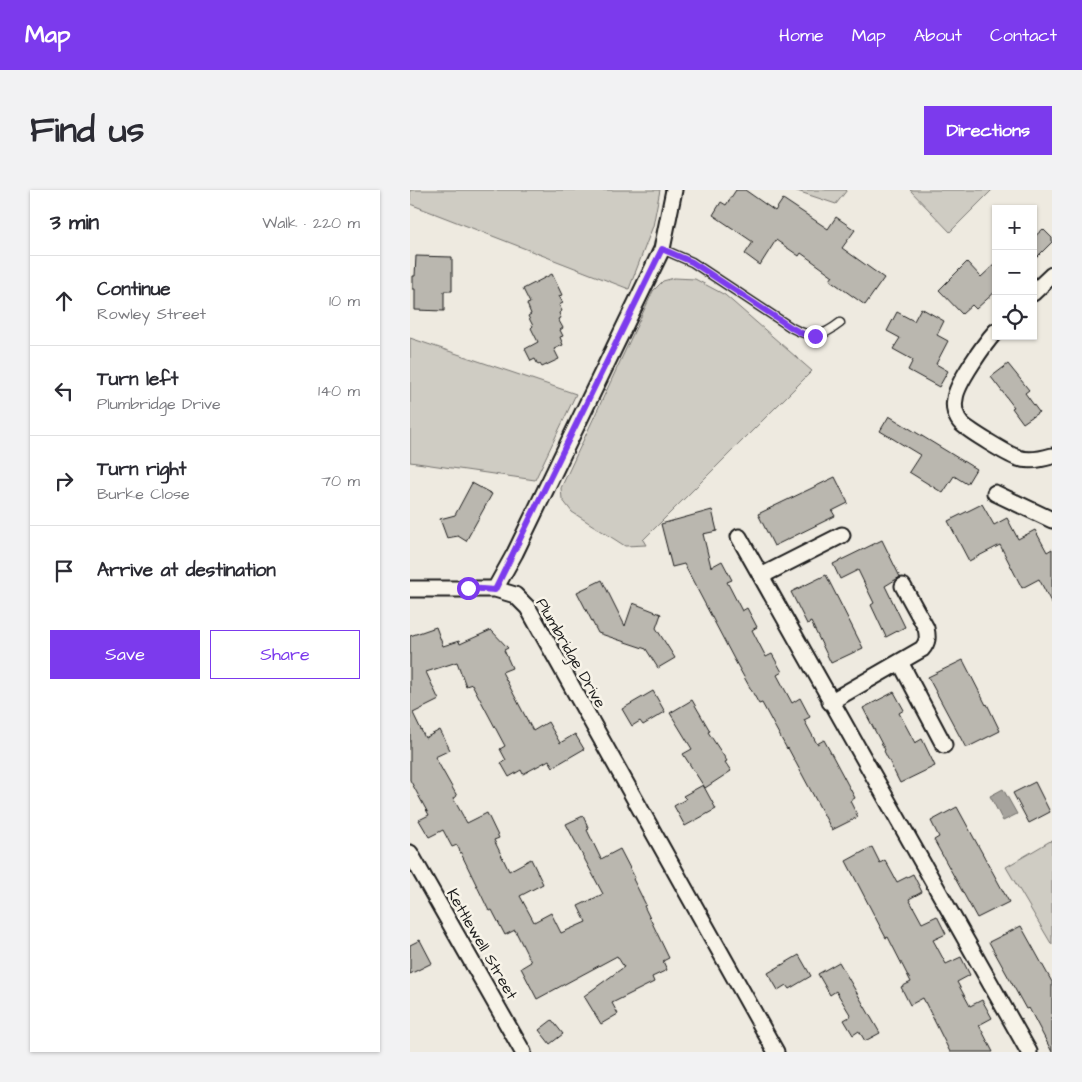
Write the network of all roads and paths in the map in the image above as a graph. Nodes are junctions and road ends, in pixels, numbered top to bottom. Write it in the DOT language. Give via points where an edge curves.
graph roads {
  1 [pos="674,190"];
  2 [pos="662,249"];
  3 [pos="1052,275"];
  4 [pos="1037,290"];
  5 [pos="840,323"];
  6 [pos="992,337"];
  7 [pos="1052,456"];
  8 [pos="995,493"];
  9 [pos="1052,520"];
  10 [pos="842,535"];
  11 [pos="738,538"];
  12 [pos="762,576"];
  13 [pos="903,586"];
  14 [pos="410,589"];
  15 [pos="495,590"];
  16 [pos="900,662"];
  17 [pos="830,702"];
  18 [pos="944,745"];
  19 [pos="410,853"];
  20 [pos="523,1052"];
  21 [pos="776,1052"];
  22 [pos="1029,1052"];
  1 -- 2 [label="street"];
  2 -- 5 [label="lane" via="692,262 803,334 825,334"];
  2 -- 15 [label="street"];
  3 -- 4 [label="street"];
  6 -- 7 [label="street" via="959,386 954,399 955,412 962,423 1005,452 1033,460"];
  8 -- 9 [label="street"];
  10 -- 12 [label="street"];
  11 -- 12 [label="street"];
  12 -- 17 [label="street"];
  13 -- 16 [label="street" via="928,635 922,649"];
  14 -- 15 [label="street, Plumbridge Drive"];
  15 -- 21 [label="street, Plumbridge Drive" via="514,595 528,608"];
  16 -- 17 [label="street"];
  16 -- 18 [label="street"];
  17 -- 22 [label="street"];
  19 -- 20 [label="street, Kettlewell Street"];
}
